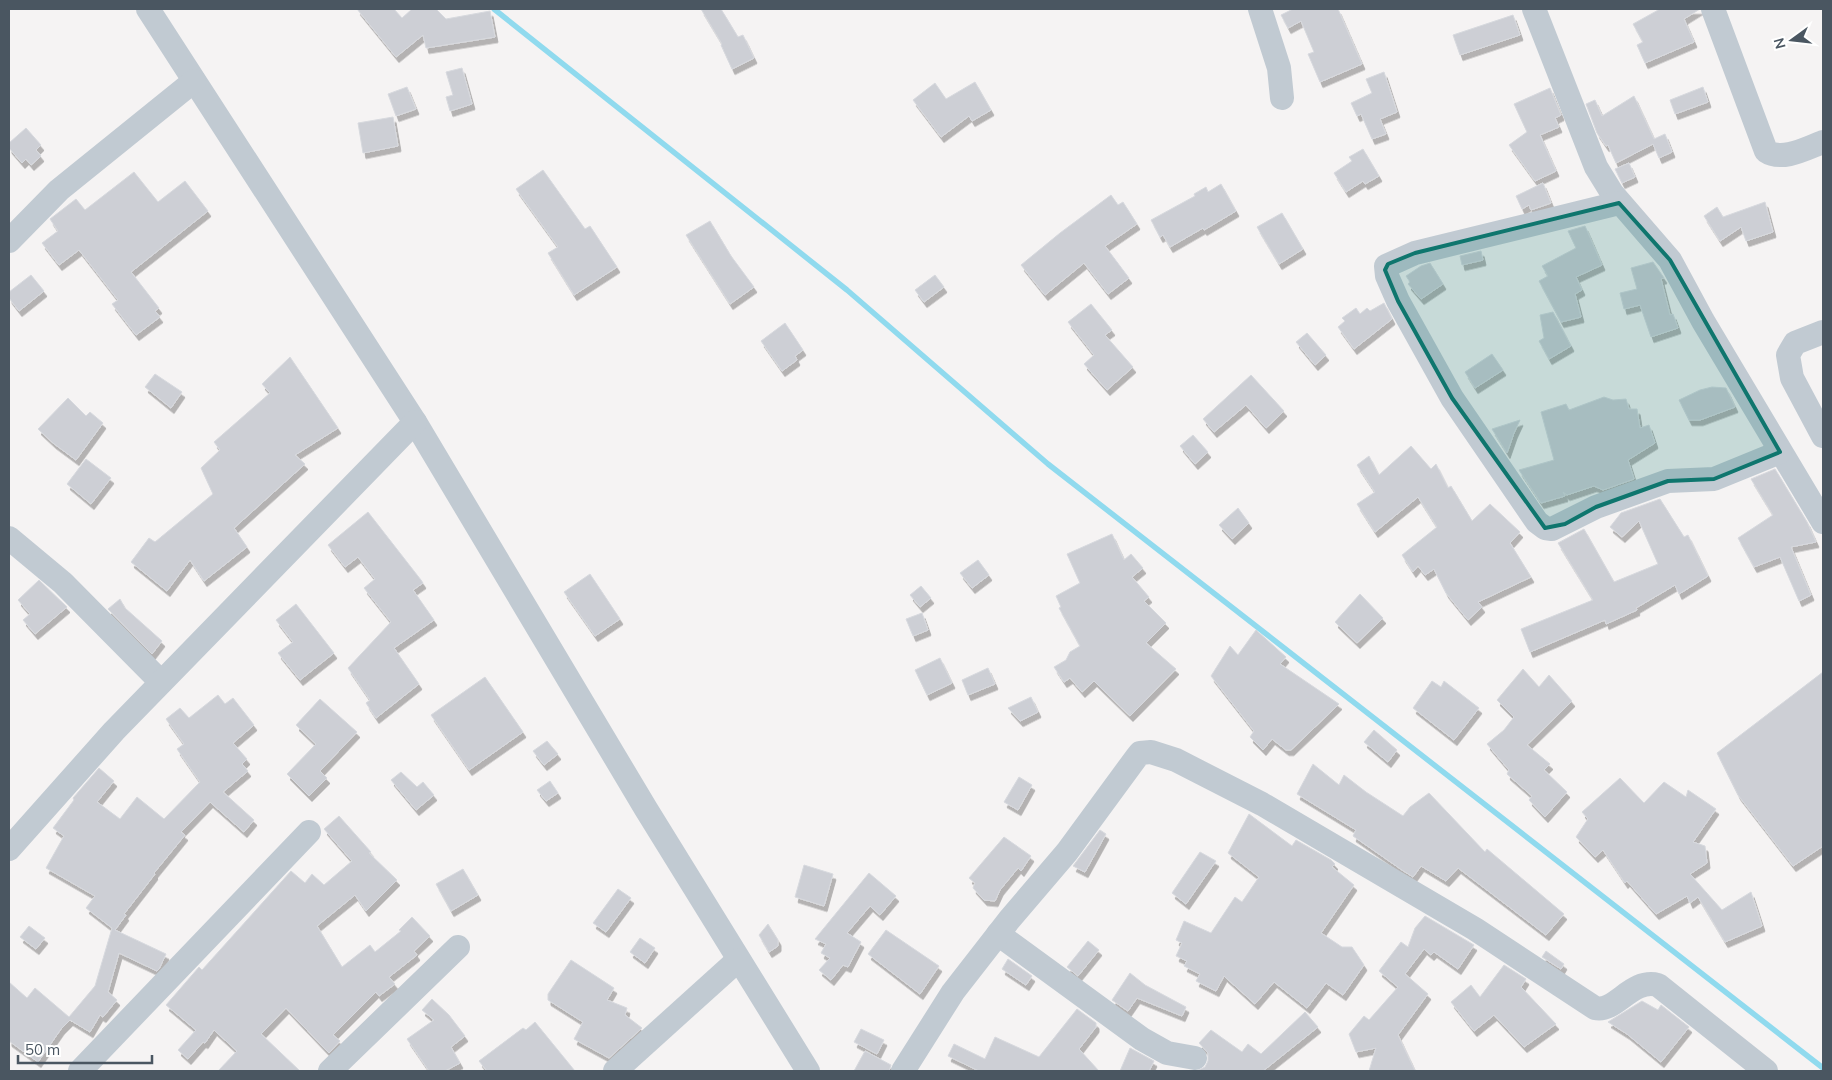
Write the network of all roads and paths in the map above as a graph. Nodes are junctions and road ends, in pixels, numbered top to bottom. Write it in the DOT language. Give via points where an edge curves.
graph roads {
  1 [pos="148,9"];
  2 [pos="1260,9"];
  3 [pos="1534,9"];
  4 [pos="1713,9"];
  5 [pos="194,82"];
  6 [pos="1282,98"];
  7 [pos="1823,142"];
  8 [pos="1619,203"];
  9 [pos="9,242"];
  10 [pos="1823,332"];
  11 [pos="415,422"];
  12 [pos="1823,436"];
  13 [pos="1780,452"];
  14 [pos="1823,522"];
  15 [pos="9,538"];
  16 [pos="161,682"];
  17 [pos="309,832"];
  18 [pos="14,834"];
  19 [pos="998,934"];
  20 [pos="458,947"];
  21 [pos="738,960"];
  22 [pos="1195,1058"];
  23 [pos="80,1071"];
  24 [pos="330,1071"];
  25 [pos="615,1071"];
  26 [pos="808,1071"];
  27 [pos="903,1071"];
  28 [pos="1766,1071"];
  1 -- 5 [label="street"];
  2 -- 6 [label="street" via="1279,68"];
  3 -- 8 [label="street" via="1596,167"];
  4 -- 7 [label="street" via="1766,151 1783,156"];
  5 -- 9 [label="street" via="59,190"];
  5 -- 11 [label="street"];
  8 -- 13 [label="street" via="1670,260"];
  8 -- 13 [label="street" via="1415,253 1386,266 1389,283 1398,301 1452,398 1537,522 1545,528 1552,529 1596,507 1668,481 1714,479"];
  10 -- 12 [label="street" via="1794,343 1788,355 1792,378"];
  11 -- 16 [label="street"];
  11 -- 21 [label="street"];
  13 -- 14 [label="street"];
  15 -- 16 [label="street" via="64,583"];
  16 -- 18 [label="street"];
  17 -- 23 [label="street"];
  19 -- 22 [label="street" via="1142,1039 1167,1053"];
  19 -- 27 [label="street" via="953,992"];
  19 -- 28 [label="street" via="1066,852 1136,758 1144,752 1154,752 1262,804 1475,929 1595,1008 1610,1006 1633,989 1646,984 1658,986"];
  20 -- 24 [label="street"];
  21 -- 25 [label="street"];
  21 -- 26 [label="street"];
}
